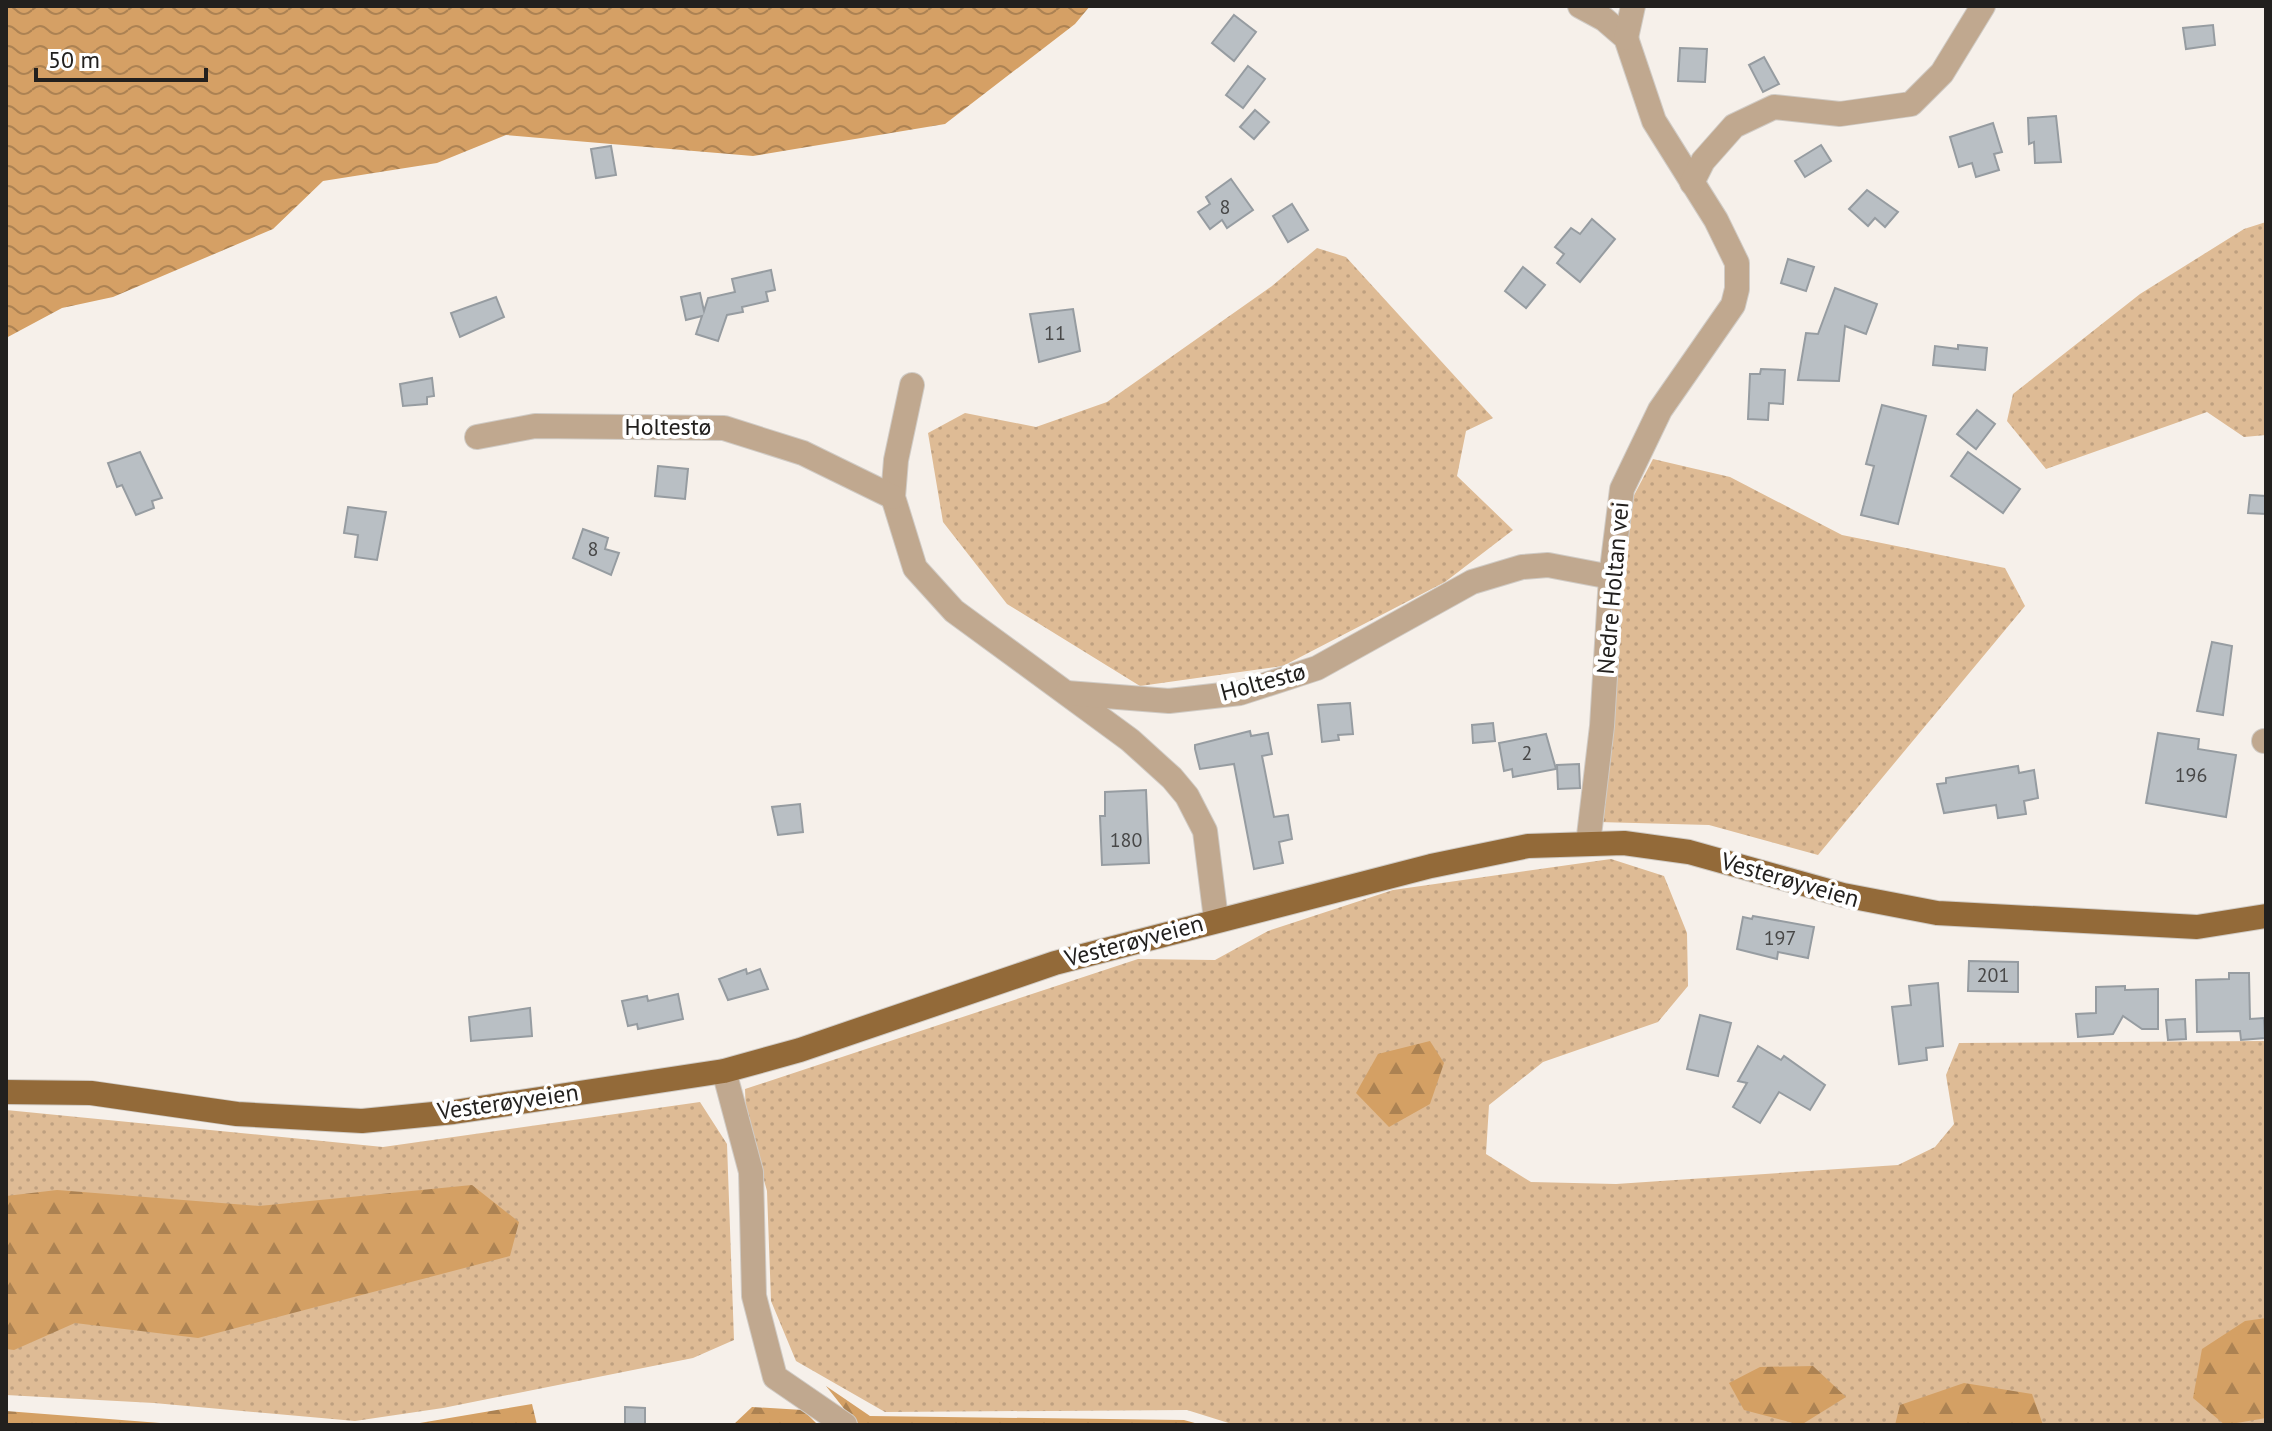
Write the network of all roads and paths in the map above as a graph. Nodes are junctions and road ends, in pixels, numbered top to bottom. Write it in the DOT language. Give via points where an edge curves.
graph roads {
  1 [pos="1580,6"];
  2 [pos="1633,6"];
  3 [pos="1983,6"];
  4 [pos="1626,38"];
  5 [pos="1692,183"];
  6 [pos="912,385"];
  7 [pos="477,437"];
  8 [pos="893,497"];
  9 [pos="1611,577"];
  10 [pos="1066,693"];
  11 [pos="1588,844"];
  12 [pos="2266,916"];
  13 [pos="1216,919"];
  14 [pos="724,1071"];
  15 [pos="6,1092"];
  16 [pos="845,1425"];
  1 -- 4 [label="street"];
  2 -- 4 [label="street"];
  3 -- 5 [label="street" via="1942,73 1911,104 1840,114 1774,107 1734,126 1703,161"];
  4 -- 5 [label="street, Nedre Holtan vei" via="1654,121"];
  5 -- 9 [label="street, Nedre Holtan vei" via="1737,263 1737,289 1733,305 1660,410 1634,458 1622,489"];
  6 -- 8 [label="street"];
  7 -- 8 [label="street, Holtestø" via="535,426 724,428 803,453"];
  8 -- 10 [label="street" via="915,568 954,611"];
  9 -- 10 [label="street, Holtestø" via="1548,565 1472,582 1317,668 1240,693 1169,701"];
  9 -- 11 [label="street, Nedre Holtan vei"];
  10 -- 13 [label="street" via="1130,740 1187,796 1205,831"];
  11 -- 12 [label="main road, Vesterøyveien" via="1689,852 1884,906 1937,913 2197,927"];
  11 -- 13 [label="main road, Vesterøyveien" via="1528,846"];
  13 -- 14 [label="main road, Vesterøyveien" via="1055,963"];
  14 -- 15 [label="main road, Vesterøyveien" via="362,1121 237,1114 91,1093"];
  14 -- 16 [label="street" via="751,1172 754,1296 775,1377"];
}
